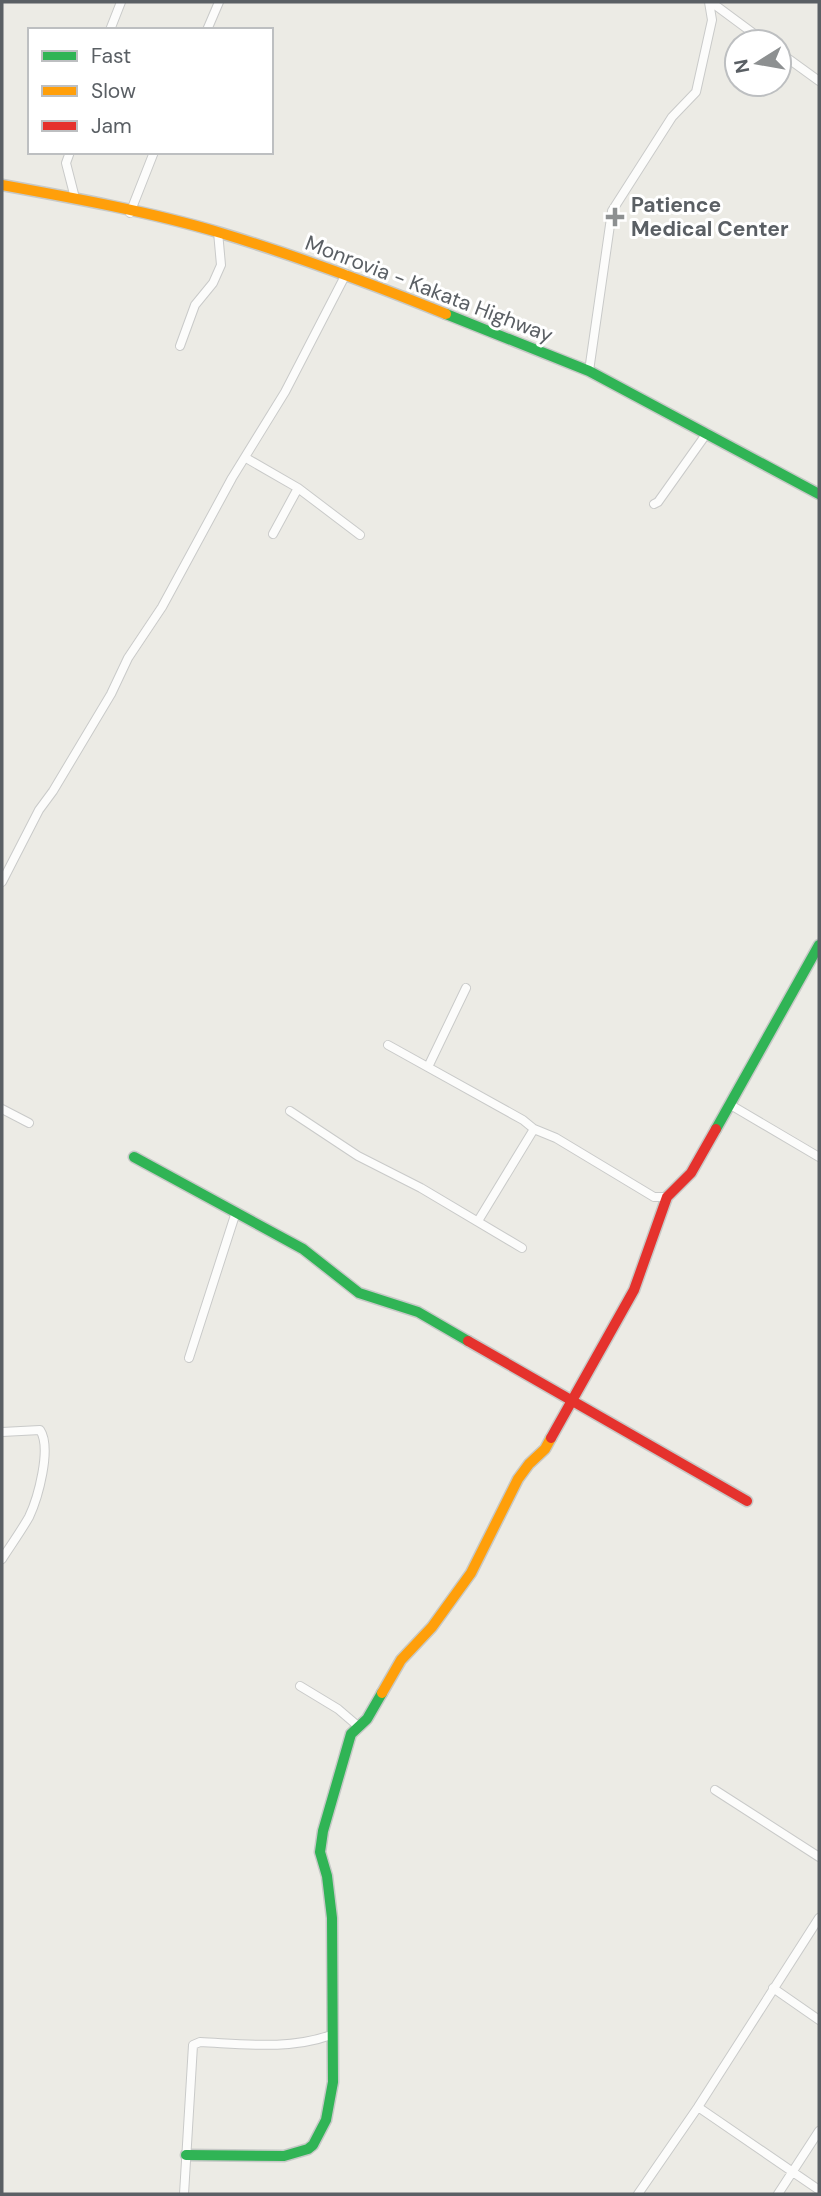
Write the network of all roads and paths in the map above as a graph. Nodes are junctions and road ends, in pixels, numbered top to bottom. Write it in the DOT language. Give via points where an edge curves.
graph roads {
  1 [pos="121,2"];
  2 [pos="219,2"];
  3 [pos="710,2"];
  4 [pos="111,28"];
  5 [pos="208,28"];
  6 [pos="746,28"];
  7 [pos="793,62"];
  8 [pos="819,81"];
  9 [pos="69,154"];
  10 [pos="153,154"];
  11 [pos="2,186"];
  12 [pos="75,198"];
  13 [pos="130,213"];
  14 [pos="218,232"];
  15 [pos="346,274"];
  16 [pos="180,346"];
  17 [pos="589,371"];
  18 [pos="708,433"];
  19 [pos="246,458"];
  20 [pos="298,488"];
  21 [pos="819,494"];
  22 [pos="654,504"];
  23 [pos="273,534"];
  24 [pos="360,535"];
  25 [pos="2,882"];
  26 [pos="819,945"];
  27 [pos="466,988"];
  28 [pos="388,1045"];
  29 [pos="428,1067"];
  30 [pos="729,1104"];
  31 [pos="2,1109"];
  32 [pos="290,1111"];
  33 [pos="29,1123"];
  34 [pos="534,1129"];
  35 [pos="134,1157"];
  36 [pos="819,1157"];
  37 [pos="667,1197"];
  38 [pos="236,1212"];
  39 [pos="478,1221"];
  40 [pos="522,1248"];
  41 [pos="189,1358"];
  42 [pos="573,1402"];
  43 [pos="2,1432"];
  44 [pos="747,1501"];
  45 [pos="2,1559"];
  46 [pos="300,1686"];
  47 [pos="359,1727"];
  48 [pos="715,1790"];
  49 [pos="819,1857"];
  50 [pos="819,1918"];
  51 [pos="773,1988"];
  52 [pos="819,2020"];
  53 [pos="331,2035"];
  54 [pos="698,2107"];
  55 [pos="819,2131"];
  56 [pos="186,2155"];
  57 [pos="792,2172"];
  58 [pos="819,2190"];
  59 [pos="184,2194"];
  60 [pos="638,2194"];
  61 [pos="778,2194"];
  1 -- 4 [label="street"];
  2 -- 5 [label="street"];
  3 -- 6 [label="street"];
  3 -- 17 [label="street" via="712,20 696,92 672,117 612,211"];
  7 -- 8 [label="street"];
  9 -- 12 [label="street" via="66,163"];
  10 -- 13 [label="street"];
  11 -- 12 [label="main road, Monrovia - Kakata Highway"];
  12 -- 13 [label="main road, Monrovia - Kakata Highway"];
  13 -- 14 [label="main road, Monrovia - Kakata Highway"];
  14 -- 15 [label="main road, Monrovia - Kakata Highway"];
  14 -- 16 [label="street" via="220,265 213,283 195,305"];
  15 -- 17 [label="main road, Monrovia - Kakata Highway"];
  15 -- 19 [label="street"];
  17 -- 18 [label="main road, Monrovia - Kakata Highway"];
  18 -- 21 [label="main road, Monrovia - Kakata Highway"];
  18 -- 22 [label="street"];
  19 -- 20 [label="street"];
  19 -- 25 [label="street" via="128,658 111,695 38,810"];
  20 -- 23 [label="street"];
  20 -- 24 [label="street"];
  26 -- 30 [label="main road"];
  27 -- 29 [label="street"];
  28 -- 29 [label="street"];
  29 -- 34 [label="street"];
  30 -- 36 [label="street"];
  30 -- 37 [label="main road" via="691,1173"];
  31 -- 33 [label="street"];
  32 -- 39 [label="street" via="358,1156"];
  34 -- 37 [label="street" via="654,1197"];
  34 -- 39 [label="street"];
  35 -- 38 [label="main road"];
  37 -- 42 [label="main road" via="634,1290"];
  38 -- 41 [label="street"];
  38 -- 42 [label="main road" via="303,1249 359,1293 418,1312"];
  39 -- 40 [label="street"];
  42 -- 44 [label="main road"];
  42 -- 47 [label="main road" via="544,1449 518,1479 471,1573 432,1628 401,1660"];
  43 -- 45 [label="street" via="40,1430 45,1452 30,1515"];
  46 -- 47 [label="street"];
  47 -- 53 [label="main road" via="351,1734 345,1752 320,1852 332,1918"];
  48 -- 49 [label="street"];
  50 -- 51 [label="street"];
  51 -- 52 [label="street"];
  51 -- 54 [label="street"];
  53 -- 56 [label="main road" via="333,2082 328,2112 308,2149 284,2155"];
  53 -- 56 [label="street" via="277,2045 193,2045"];
  54 -- 57 [label="street"];
  54 -- 60 [label="street"];
  55 -- 57 [label="street"];
  56 -- 59 [label="street"];
  57 -- 58 [label="street"];
  57 -- 61 [label="street"];
}
